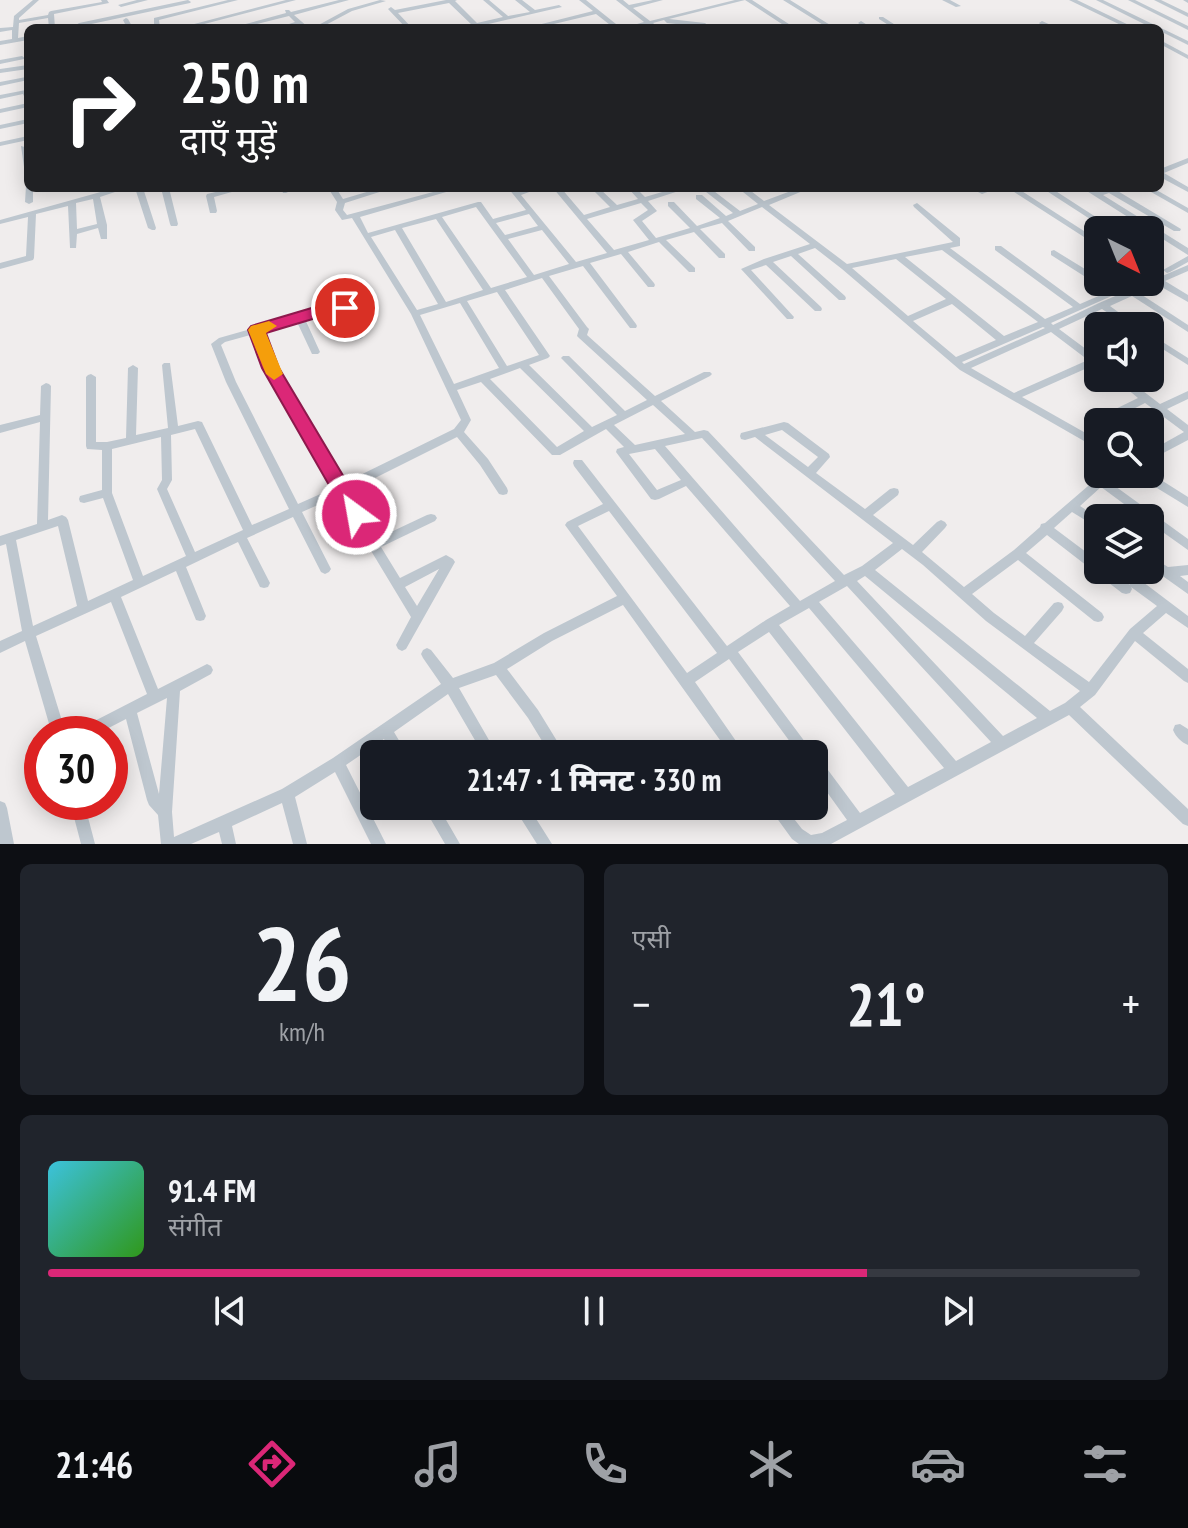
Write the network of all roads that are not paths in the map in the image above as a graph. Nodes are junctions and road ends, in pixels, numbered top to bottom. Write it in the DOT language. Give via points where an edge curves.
graph roads {
  1 [pos="36,0"];
  2 [pos="104,0"];
  3 [pos="145,0"];
  4 [pos="235,0"];
  5 [pos="293,0"];
  6 [pos="346,0"];
  7 [pos="452,0"];
  8 [pos="486,0"];
  9 [pos="518,0"];
  10 [pos="550,0"];
  11 [pos="582,0"];
  12 [pos="619,0"];
  13 [pos="745,0"];
  14 [pos="786,0"];
  15 [pos="945,0"];
  16 [pos="1076,0"];
  17 [pos="1099,0"];
  18 [pos="1131,0"];
  19 [pos="1157,0"];
  20 [pos="383,1"];
  21 [pos="655,1"];
  22 [pos="188,2"];
  23 [pos="721,2"];
  24 [pos="24,4"];
  25 [pos="277,4"];
  26 [pos="95,5"];
  27 [pos="121,5"];
  28 [pos="210,6"];
  29 [pos="958,6"];
  30 [pos="559,7"];
  31 [pos="629,7"];
  32 [pos="73,9"];
  33 [pos="706,9"];
  34 [pos="394,12"];
  35 [pos="534,12"];
  36 [pos="598,12"];
  37 [pos="154,14"];
  38 [pos="291,14"];
  39 [pos="680,15"];
  40 [pos="52,16"];
  41 [pos="99,16"];
  42 [pos="1188,16"];
  43 [pos="224,17"];
  44 [pos="507,18"];
  45 [pos="573,18"];
  46 [pos="881,18"];
  47 [pos="77,19"];
  48 [pos="126,20"];
  49 [pos="661,20"];
  50 [pos="1173,21"];
  51 [pos="649,22"];
  52 [pos="687,22"];
  53 [pos="52,24"];
  54 [pos="86,24"];
  55 [pos="106,24"];
  56 [pos="128,24"];
  57 [pos="156,24"];
  58 [pos="205,24"];
  59 [pos="250,24"];
  60 [pos="302,24"];
  61 [pos="324,24"];
  62 [pos="405,24"];
  63 [pos="475,24"];
  64 [pos="484,24"];
  65 [pos="547,24"];
  66 [pos="613,24"];
  67 [pos="641,24"];
  68 [pos="651,24"];
  69 [pos="696,24"];
  70 [pos="707,24"];
  71 [pos="785,24"];
  72 [pos="825,24"];
  73 [pos="891,24"];
  74 [pos="1124,24"];
  75 [pos="1149,24"];
  76 [pos="16,25"];
  77 [pos="1164,25"];
  78 [pos="1188,28"];
  79 [pos="0,30"];
  80 [pos="1164,31"];
  81 [pos="24,39"];
  82 [pos="15,40"];
  83 [pos="0,43"];
  84 [pos="1188,43"];
  85 [pos="1164,44"];
  86 [pos="1188,57"];
  87 [pos="22,58"];
  88 [pos="0,62"];
  89 [pos="24,68"];
  90 [pos="0,71"];
  91 [pos="24,79"];
  92 [pos="0,84"];
  93 [pos="24,92"];
  94 [pos="0,97"];
  95 [pos="24,103"];
  96 [pos="0,111"];
  97 [pos="24,122"];
  98 [pos="0,127"];
  99 [pos="24,139"];
  100 [pos="0,144"];
  101 [pos="1188,160"];
  102 [pos="1164,171"];
  103 [pos="1164,175"];
  104 [pos="1188,190"];
  105 [pos="29,192"];
  106 [pos="110,192"];
  107 [pos="140,192"];
  108 [pos="166,192"];
  109 [pos="208,192"];
  110 [pos="335,192"];
  111 [pos="375,192"];
  112 [pos="435,192"];
  113 [pos="515,192"];
  114 [pos="560,192"];
  115 [pos="599,192"];
  116 [pos="636,192"];
  117 [pos="666,192"];
  118 [pos="710,192"];
  119 [pos="748,192"];
  120 [pos="785,192"];
  121 [pos="796,192"];
  122 [pos="1018,192"];
  123 [pos="1052,192"];
  124 [pos="1093,192"];
  125 [pos="1103,192"];
  126 [pos="1118,192"];
  127 [pos="1155,192"];
  128 [pos="1097,194"];
  129 [pos="789,195"];
  130 [pos="96,196"];
  131 [pos="699,197"];
  132 [pos="644,200"];
  133 [pos="29,202"];
  134 [pos="341,202"];
  135 [pos="72,203"];
  136 [pos="671,204"];
  137 [pos="766,204"];
  138 [pos="917,205"];
  139 [pos="615,208"];
  140 [pos="213,211"];
  141 [pos="530,211"];
  142 [pos="1188,211"];
  143 [pos="738,213"];
  144 [pos="32,214"];
  145 [pos="359,214"];
  146 [pos="438,216"];
  147 [pos="1090,216"];
  148 [pos="1129,216"];
  149 [pos="582,218"];
  150 [pos="723,219"];
  151 [pos="0,222"];
  152 [pos="491,222"];
  153 [pos="174,224"];
  154 [pos="103,225"];
  155 [pos="397,227"];
  156 [pos="543,227"];
  157 [pos="152,228"];
  158 [pos="695,228"];
  159 [pos="1177,229"];
  160 [pos="73,232"];
  161 [pos="1084,235"];
  162 [pos="366,236"];
  163 [pos="104,237"];
  164 [pos="503,238"];
  165 [pos="1164,238"];
  166 [pos="657,240"];
  167 [pos="817,245"];
  168 [pos="73,246"];
  169 [pos="945,248"];
  170 [pos="998,248"];
  171 [pos="752,249"];
  172 [pos="617,252"];
  173 [pos="1188,252"];
  174 [pos="792,253"];
  175 [pos="1054,253"];
  176 [pos="722,256"];
  177 [pos="899,257"];
  178 [pos="767,261"];
  179 [pos="585,263"];
  180 [pos="0,266"];
  181 [pos="575,266"];
  182 [pos="1188,266"];
  183 [pos="845,267"];
  184 [pos="692,270"];
  185 [pos="1084,272"];
  186 [pos="1164,274"];
  187 [pos="544,275"];
  188 [pos="533,279"];
  189 [pos="651,285"];
  190 [pos="1164,285"];
  191 [pos="500,289"];
  192 [pos="489,292"];
  193 [pos="1111,296"];
  194 [pos="1124,296"];
  195 [pos="1138,296"];
  196 [pos="842,298"];
  197 [pos="1188,299"];
  198 [pos="462,300"];
  199 [pos="952,300"];
  200 [pos="1100,304"];
  201 [pos="444,306"];
  202 [pos="1080,308"];
  203 [pos="818,309"];
  204 [pos="1112,312"];
  205 [pos="415,314"];
  206 [pos="299,317"];
  207 [pos="790,317"];
  208 [pos="907,320"];
  209 [pos="633,326"];
  210 [pos="1048,326"];
  211 [pos="1188,329"];
  212 [pos="257,330"];
  213 [pos="358,337"];
  214 [pos="1004,341"];
  215 [pos="1164,346"];
  216 [pos="315,352"];
  217 [pos="1084,353"];
  218 [pos="566,358"];
  219 [pos="1188,362"];
  220 [pos="522,364"];
  221 [pos="167,365"];
  222 [pos="959,365"];
  223 [pos="1084,367"];
  224 [pos="133,368"];
  225 [pos="505,370"];
  226 [pos="707,374"];
  227 [pos="91,377"];
  228 [pos="483,378"];
  229 [pos="46,386"];
  230 [pos="453,388"];
  231 [pos="1138,392"];
  232 [pos="1188,395"];
  233 [pos="1016,396"];
  234 [pos="1146,398"];
  235 [pos="655,400"];
  236 [pos="1126,408"];
  237 [pos="1158,408"];
  238 [pos="1161,408"];
  239 [pos="1164,413"];
  240 [pos="624,416"];
  241 [pos="45,417"];
  242 [pos="607,424"];
  243 [pos="0,429"];
  244 [pos="169,430"];
  245 [pos="1084,430"];
  246 [pos="458,432"];
  247 [pos="591,432"];
  248 [pos="1078,433"];
  249 [pos="1188,433"];
  250 [pos="693,436"];
  251 [pos="1084,437"];
  252 [pos="131,440"];
  253 [pos="657,444"];
  254 [pos="107,446"];
  255 [pos="1164,448"];
  256 [pos="633,450"];
  257 [pos="578,463"];
  258 [pos="809,473"];
  259 [pos="688,481"];
  260 [pos="1094,488"];
  261 [pos="1117,488"];
  262 [pos="1164,488"];
  263 [pos="340,490"];
  264 [pos="503,491"];
  265 [pos="894,492"];
  266 [pos="107,493"];
  267 [pos="84,499"];
  268 [pos="387,499"];
  269 [pos="1188,503"];
  270 [pos="610,506"];
  271 [pos="1073,507"];
  272 [pos="295,511"];
  273 [pos="356,514"];
  274 [pos="1084,514"];
  275 [pos="865,515"];
  276 [pos="431,518"];
  277 [pos="941,525"];
  278 [pos="42,527"];
  279 [pos="1045,527"];
  280 [pos="245,534"];
  281 [pos="5,540"];
  282 [pos="902,543"];
  283 [pos="375,544"];
  284 [pos="1188,545"];
  285 [pos="914,552"];
  286 [pos="1018,553"];
  287 [pos="192,557"];
  288 [pos="1084,557"];
  289 [pos="179,564"];
  290 [pos="325,569"];
  291 [pos="866,570"];
  292 [pos="1188,570"];
  293 [pos="1166,572"];
  294 [pos="846,581"];
  295 [pos="139,582"];
  296 [pos="264,583"];
  297 [pos="1126,584"];
  298 [pos="398,585"];
  299 [pos="1188,589"];
  300 [pos="964,594"];
  301 [pos="114,595"];
  302 [pos="625,598"];
  303 [pos="805,604"];
  304 [pos="1166,606"];
  305 [pos="1058,607"];
  306 [pos="84,608"];
  307 [pos="200,616"];
  308 [pos="1098,617"];
  309 [pos="418,618"];
  310 [pos="1188,623"];
  311 [pos="770,624"];
  312 [pos="1134,633"];
  313 [pos="29,635"];
  314 [pos="1026,643"];
  315 [pos="402,645"];
  316 [pos="0,647"];
  317 [pos="727,652"];
  318 [pos="427,654"];
  319 [pos="498,668"];
  320 [pos="207,670"];
  321 [pos="1188,677"];
  322 [pos="686,681"];
  323 [pos="450,685"];
  324 [pos="174,688"];
  325 [pos="1090,691"];
  326 [pos="155,697"];
  327 [pos="1070,707"];
  328 [pos="130,710"];
  329 [pos="54,716"];
  330 [pos="118,716"];
  331 [pos="1048,718"];
  332 [pos="386,730"];
  333 [pos="392,740"];
  334 [pos="482,740"];
  335 [pos="549,740"];
  336 [pos="728,740"];
  337 [pos="796,740"];
  338 [pos="1001,743"];
  339 [pos="338,763"];
  340 [pos="953,768"];
  341 [pos="828,782"];
  342 [pos="287,794"];
  343 [pos="905,795"];
  344 [pos="0,808"];
  345 [pos="165,812"];
  346 [pos="1188,819"];
  347 [pos="82,820"];
  348 [pos="438,820"];
  349 [pos="529,820"];
  350 [pos="786,820"];
  351 [pos="857,821"];
  352 [pos="224,822"];
  353 [pos="7,844"];
  354 [pos="88,844"];
  355 [pos="168,844"];
  356 [pos="175,844"];
  357 [pos="229,844"];
  358 [pos="300,844"];
  359 [pos="379,844"];
  360 [pos="453,844"];
  361 [pos="545,844"];
  1 -- 24 [label="street"];
  2 -- 26 [label="street"];
  3 -- 27 [label="street"];
  4 -- 28 [label="street"];
  5 -- 25 [label="street"];
  6 -- 38 [label="street"];
  7 -- 34 [label="street"];
  7 -- 63 [label="street"];
  8 -- 44 [label="street"];
  9 -- 35 [label="street"];
  10 -- 30 [label="street"];
  11 -- 36 [label="street"];
  12 -- 31 [label="street"];
  13 -- 23 [label="street"];
  13 -- 71 [label="street"];
  14 -- 72 [label="street"];
  15 -- 29 [label="street"];
  16 -- 74 [label="street"];
  17 -- 75 [label="street"];
  18 -- 50 [label="street"];
  19 -- 42 [label="street"];
  20 -- 34 [label="street"];
  20 -- 61 [label="street"];
  21 -- 31 [label="street"];
  22 -- 37 [label="street"];
  23 -- 33 [label="street"];
  24 -- 76 [label="street"];
  25 -- 38 [label="street"];
  25 -- 43 [label="street"];
  26 -- 32 [label="street"];
  26 -- 41 [label="street"];
  28 -- 37 [label="street"];
  28 -- 43 [label="street"];
  30 -- 35 [label="street"];
  30 -- 45 [label="street"];
  31 -- 51 [label="street"];
  32 -- 40 [label="street"];
  32 -- 47 [label="street"];
  33 -- 39 [label="street"];
  33 -- 70 [label="street"];
  34 -- 62 [label="street"];
  35 -- 44 [label="street"];
  36 -- 45 [label="street"];
  36 -- 66 [label="street"];
  37 -- 48 [label="street"];
  37 -- 54 [label="street"];
  37 -- 57 [label="street"];
  38 -- 59 [label="street"];
  38 -- 60 [label="street"];
  39 -- 49 [label="street"];
  39 -- 52 [label="street"];
  40 -- 53 [label="street"];
  40 -- 76 [label="street"];
  42 -- 50 [label="street"];
  43 -- 58 [label="street"];
  44 -- 64 [label="street"];
  45 -- 65 [label="street"];
  46 -- 73 [label="street"];
  48 -- 55 [label="street"];
  48 -- 56 [label="street"];
  49 -- 51 [label="street"];
  49 -- 52 [label="street"];
  50 -- 77 [label="street"];
  50 -- 78 [label="street"];
  51 -- 67 [label="street"];
  51 -- 68 [label="street"];
  52 -- 69 [label="street"];
  76 -- 79 [label="street"];
  76 -- 82 [label="street"];
  80 -- 84 [label="street"];
  81 -- 82 [label="street"];
  82 -- 83 [label="street"];
  85 -- 86 [label="street"];
  87 -- 88 [label="street"];
  89 -- 90 [label="street"];
  91 -- 92 [label="street"];
  93 -- 94 [label="street"];
  95 -- 96 [label="street"];
  97 -- 98 [label="street"];
  99 -- 100 [label="street"];
  101 -- 102 [label="street"];
  103 -- 104 [label="street"];
  105 -- 133 [label="street"];
  106 -- 130 [label="street"];
  107 -- 157 [label="street"];
  108 -- 153 [label="street"];
  109 -- 140 [label="street"];
  110 -- 134 [label="street"];
  111 -- 134 [label="street"];
  112 -- 145 [label="street"];
  113 -- 141 [label="street"];
  114 -- 149 [label="street"];
  115 -- 139 [label="street"];
  116 -- 132 [label="street"];
  117 -- 132 [label="street"];
  118 -- 143 [label="street"];
  119 -- 137 [label="street"];
  120 -- 129 [label="street"];
  121 -- 129 [label="street"];
  122 -- 161 [label="street"];
  123 -- 147 [label="street"];
  124 -- 128 [label="street"];
  125 -- 128 [label="street"];
  126 -- 159 [label="street"];
  127 -- 142 [label="street"];
  128 -- 148 [label="street"];
  129 -- 137 [label="street"];
  130 -- 135 [label="street"];
  130 -- 154 [label="street"];
  131 -- 150 [label="street"];
  132 -- 139 [label="street"];
  132 -- 166 [label="street" via="652,213 637,221"];
  134 -- 145 [label="street" via="345,218"];
  135 -- 144 [label="street"];
  135 -- 160 [label="street"];
  136 -- 158 [label="street"];
  137 -- 143 [label="street"];
  137 -- 167 [label="street"];
  138 -- 169 [label="street" via="959,242"];
  139 -- 149 [label="street"];
  141 -- 152 [label="street"];
  141 -- 156 [label="street"];
  143 -- 150 [label="street"];
  144 -- 151 [label="street"];
  144 -- 180 [label="street" via="30,258"];
  145 -- 162 [label="street" via="355,216"];
  146 -- 152 [label="street" via="478,204"];
  146 -- 155 [label="street"];
  146 -- 192 [label="street"];
  149 -- 172 [label="street"];
  150 -- 158 [label="street"];
  150 -- 171 [label="street"];
  152 -- 164 [label="street"];
  154 -- 160 [label="street"];
  154 -- 163 [label="street"];
  155 -- 162 [label="street"];
  155 -- 201 [label="street"];
  156 -- 164 [label="street"];
  156 -- 181 [label="street"];
  158 -- 166 [label="street"];
  158 -- 176 [label="street"];
  160 -- 168 [label="street"];
  162 -- 205 [label="street"];
  164 -- 188 [label="street"];
  165 -- 173 [label="street"];
  166 -- 172 [label="street"];
  166 -- 184 [label="street"];
  167 -- 174 [label="street"];
  167 -- 183 [label="street"];
  169 -- 177 [label="street"];
  169 -- 210 [label="street"];
  170 -- 202 [label="street"];
  172 -- 179 [label="street"];
  172 -- 189 [label="street"];
  174 -- 178 [label="street"];
  174 -- 196 [label="street"];
  175 -- 185 [label="street"];
  177 -- 183 [label="street"];
  177 -- 199 [label="street"];
  178 -- 203 [label="street"];
  178 -- 207 [label="street" via="745,272"];
  179 -- 181 [label="street"];
  179 -- 209 [label="street"];
  181 -- 187 [label="street"];
  182 -- 186 [label="street"];
  183 -- 208 [label="street"];
  187 -- 188 [label="street"];
  187 -- 235 [label="street" via="584,329 582,336"];
  188 -- 191 [label="street"];
  190 -- 197 [label="street"];
  191 -- 192 [label="street"];
  191 -- 220 [label="street" via="545,356"];
  192 -- 198 [label="street"];
  193 -- 200 [label="street"];
  194 -- 200 [label="street"];
  195 -- 211 [label="street"];
  198 -- 201 [label="street"];
  198 -- 225 [label="street"];
  199 -- 208 [label="street"];
  199 -- 214 [label="street"];
  200 -- 202 [label="street"];
  200 -- 204 [label="street"];
  200 -- 210 [label="street"];
  201 -- 205 [label="street"];
  202 -- 210 [label="street"];
  205 -- 230 [label="street"];
  206 -- 212 [label="street"];
  206 -- 213 [label="street" via="341,306"];
  206 -- 216 [label="street"];
  208 -- 222 [label="street"];
  210 -- 214 [label="street"];
  210 -- 217 [label="street"];
  210 -- 222 [label="street"];
  212 -- 263 [label="street" via="271,368"];
  212 -- 272 [label="street" via="222,340 217,349"];
  214 -- 222 [label="street"];
  215 -- 219 [label="street"];
  218 -- 240 [label="street"];
  220 -- 225 [label="street"];
  220 -- 247 [label="street"];
  221 -- 244 [label="street"];
  222 -- 233 [label="street"];
  223 -- 233 [label="street"];
  224 -- 252 [label="street"];
  225 -- 228 [label="street"];
  226 -- 235 [label="street"];
  227 -- 254 [label="street" via="89,441 91,446"];
  228 -- 230 [label="street"];
  228 -- 247 [label="street" via="556,452"];
  229 -- 241 [label="street"];
  230 -- 246 [label="street" via="466,420"];
  231 -- 234 [label="street"];
  232 -- 238 [label="street"];
  233 -- 248 [label="street"];
  234 -- 236 [label="street"];
  234 -- 237 [label="street"];
  235 -- 240 [label="street"];
  235 -- 250 [label="street"];
  239 -- 249 [label="street"];
  240 -- 242 [label="street"];
  241 -- 243 [label="street"];
  241 -- 278 [label="street"];
  242 -- 247 [label="street"];
  242 -- 256 [label="street"];
  244 -- 252 [label="street"];
  244 -- 280 [label="street" via="201,427"];
  244 -- 287 [label="street" via="162,489"];
  245 -- 248 [label="street"];
  246 -- 263 [label="street"];
  246 -- 264 [label="street"];
  248 -- 251 [label="street"];
  249 -- 255 [label="street"];
  250 -- 253 [label="street"];
  250 -- 294 [label="street" via="704,434"];
  252 -- 254 [label="street"];
  253 -- 256 [label="street"];
  253 -- 259 [label="street"];
  254 -- 266 [label="street"];
  256 -- 259 [label="street" via="621,452 655,496"];
  257 -- 270 [label="street"];
  258 -- 258 [label="street" via="751,434 784,426 825,457"];
  258 -- 275 [label="street"];
  259 -- 303 [label="street"];
  260 -- 271 [label="street"];
  261 -- 284 [label="street"];
  262 -- 269 [label="street"];
  263 -- 272 [label="street"];
  263 -- 273 [label="street"];
  265 -- 275 [label="street"];
  266 -- 267 [label="street"];
  266 -- 295 [label="street"];
  268 -- 273 [label="street"];
  270 -- 302 [label="street" via="571,525"];
  270 -- 317 [label="street"];
  271 -- 274 [label="street"];
  271 -- 279 [label="street"];
  272 -- 280 [label="street"];
  272 -- 290 [label="street"];
  273 -- 283 [label="street"];
  275 -- 282 [label="street"];
  276 -- 283 [label="street"];
  277 -- 285 [label="street"];
  278 -- 281 [label="street"];
  278 -- 306 [label="street" via="62,520"];
  279 -- 286 [label="street"];
  279 -- 288 [label="street"];
  280 -- 287 [label="street"];
  280 -- 296 [label="street"];
  281 -- 313 [label="street"];
  282 -- 285 [label="street"];
  282 -- 291 [label="street"];
  283 -- 298 [label="street"];
  285 -- 300 [label="street"];
  286 -- 300 [label="street"];
  286 -- 308 [label="street"];
  287 -- 289 [label="street"];
  289 -- 295 [label="street"];
  289 -- 307 [label="street"];
  291 -- 294 [label="street"];
  291 -- 331 [label="street"];
  292 -- 293 [label="street"];
  293 -- 299 [label="street"];
  294 -- 303 [label="street"];
  294 -- 338 [label="street"];
  295 -- 301 [label="street"];
  297 -- 304 [label="street"];
  298 -- 309 [label="street"];
  298 -- 309 [label="street" via="449,562"];
  300 -- 314 [label="street"];
  301 -- 306 [label="street"];
  301 -- 326 [label="street"];
  302 -- 319 [label="street"];
  302 -- 322 [label="street"];
  303 -- 311 [label="street"];
  303 -- 340 [label="street"];
  304 -- 310 [label="street"];
  304 -- 312 [label="street"];
  305 -- 314 [label="street"];
  306 -- 313 [label="street"];
  309 -- 315 [label="street"];
  311 -- 317 [label="street"];
  311 -- 343 [label="street"];
  312 -- 321 [label="street"];
  312 -- 325 [label="street"];
  313 -- 316 [label="street"];
  313 -- 329 [label="street"];
  314 -- 325 [label="street"];
  317 -- 322 [label="street"];
  317 -- 337 [label="street"];
  318 -- 323 [label="street"];
  319 -- 323 [label="street"];
  319 -- 335 [label="street"];
  320 -- 324 [label="street"];
  322 -- 336 [label="street"];
  323 -- 332 [label="street"];
  323 -- 334 [label="street"];
  324 -- 326 [label="street"];
  324 -- 345 [label="street"];
  325 -- 327 [label="street"];
  326 -- 328 [label="street"];
  327 -- 331 [label="street"];
  327 -- 346 [label="street"];
  328 -- 330 [label="street"];
  328 -- 345 [label="street" via="154,800"];
  331 -- 338 [label="street"];
  332 -- 333 [label="street"];
  332 -- 339 [label="street"];
  338 -- 340 [label="street"];
  339 -- 342 [label="street"];
  339 -- 359 [label="street"];
  340 -- 343 [label="street"];
  341 -- 351 [label="street"];
  342 -- 352 [label="street"];
  342 -- 358 [label="street"];
  343 -- 351 [label="street"];
  344 -- 353 [label="street"];
  345 -- 355 [label="street"];
  347 -- 354 [label="street"];
  348 -- 360 [label="street"];
  349 -- 361 [label="street"];
  350 -- 351 [label="street" via="809,842 824,840"];
  352 -- 356 [label="street"];
  352 -- 357 [label="street"];
}
